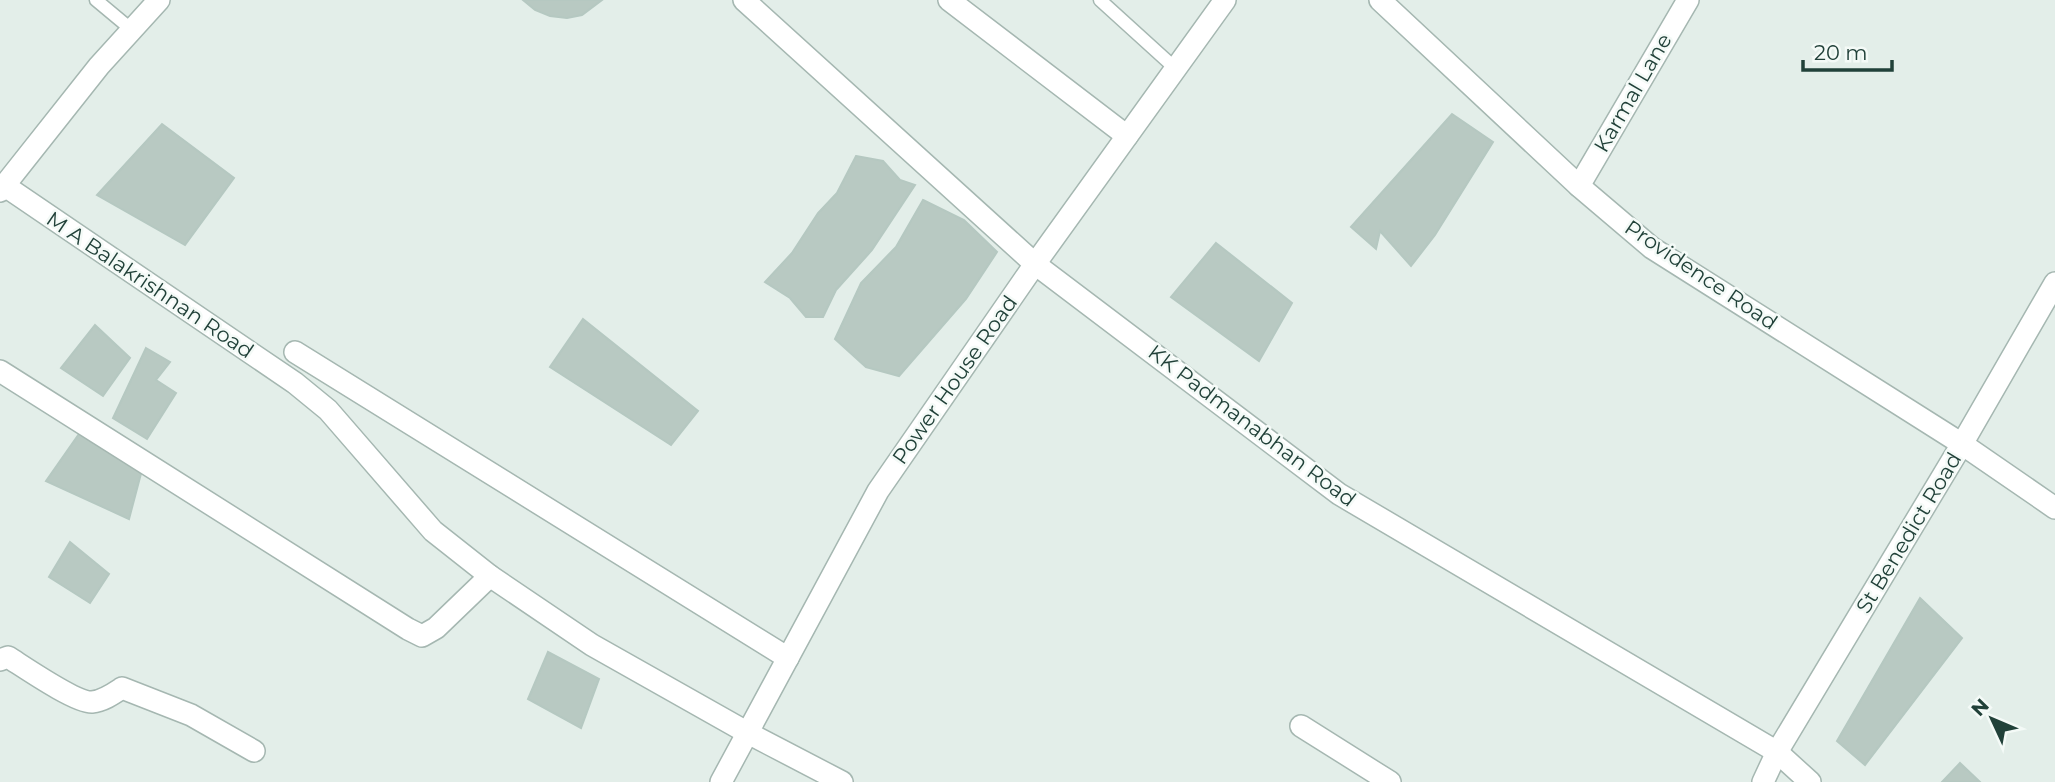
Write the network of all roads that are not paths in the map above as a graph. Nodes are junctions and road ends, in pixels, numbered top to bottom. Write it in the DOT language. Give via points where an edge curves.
graph roads {
  1 [pos="96,0"];
  2 [pos="159,0"];
  3 [pos="744,0"];
  4 [pos="949,0"];
  5 [pos="1100,0"];
  6 [pos="1226,0"];
  7 [pos="1380,0"];
  8 [pos="1688,0"];
  9 [pos="132,30"];
  10 [pos="1176,69"];
  11 [pos="1127,136"];
  12 [pos="1579,186"];
  13 [pos="3,189"];
  14 [pos="1035,264"];
  15 [pos="2055,283"];
  16 [pos="295,352"];
  17 [pos="0,371"];
  18 [pos="1962,444"];
  19 [pos="2055,508"];
  20 [pos="490,576"];
  21 [pos="788,659"];
  22 [pos="0,660"];
  23 [pos="1301,726"];
  24 [pos="748,733"];
  25 [pos="254,751"];
  26 [pos="1777,752"];
  27 [pos="721,782"];
  28 [pos="842,782"];
  29 [pos="1390,782"];
  30 [pos="1763,782"];
  31 [pos="1810,782"];
  1 -- 9 [label="lane"];
  2 -- 9 [label="street"];
  3 -- 14 [label="street, KK Padmanabhan Road"];
  4 -- 11 [label="street"];
  5 -- 10 [label="lane"];
  6 -- 10 [label="street, Power House Road"];
  7 -- 12 [label="street, Providence Road"];
  8 -- 12 [label="street, Karmal Lane"];
  9 -- 13 [label="street"];
  10 -- 11 [label="street, Power House Road"];
  11 -- 14 [label="street, Power House Road"];
  12 -- 18 [label="street, Providence Road" via="1652,248"];
  13 -- 20 [label="street, M A Balakrishnan Road" via="295,383 328,410 433,531"];
  14 -- 21 [label="street, Power House Road" via="878,491"];
  14 -- 26 [label="street, KK Padmanabhan Road" via="1339,494"];
  15 -- 18 [label="street, St Benedict Road"];
  16 -- 21 [label="street"];
  17 -- 20 [label="street" via="422,636"];
  18 -- 19 [label="street, Providence Road"];
  18 -- 26 [label="street, St Benedict Road"];
  20 -- 24 [label="street, M A Balakrishnan Road" via="592,645"];
  21 -- 24 [label="street, Power House Road"];
  22 -- 25 [label="street" via="8,657 90,702 122,688 191,715"];
  23 -- 29 [label="street"];
  24 -- 27 [label="street, Power House Road"];
  24 -- 28 [label="street, M A Balakrishnan Road"];
  26 -- 30 [label="street, St Benedict Road"];
  26 -- 31 [label="street, KK Padmanabhan Road"];
}
